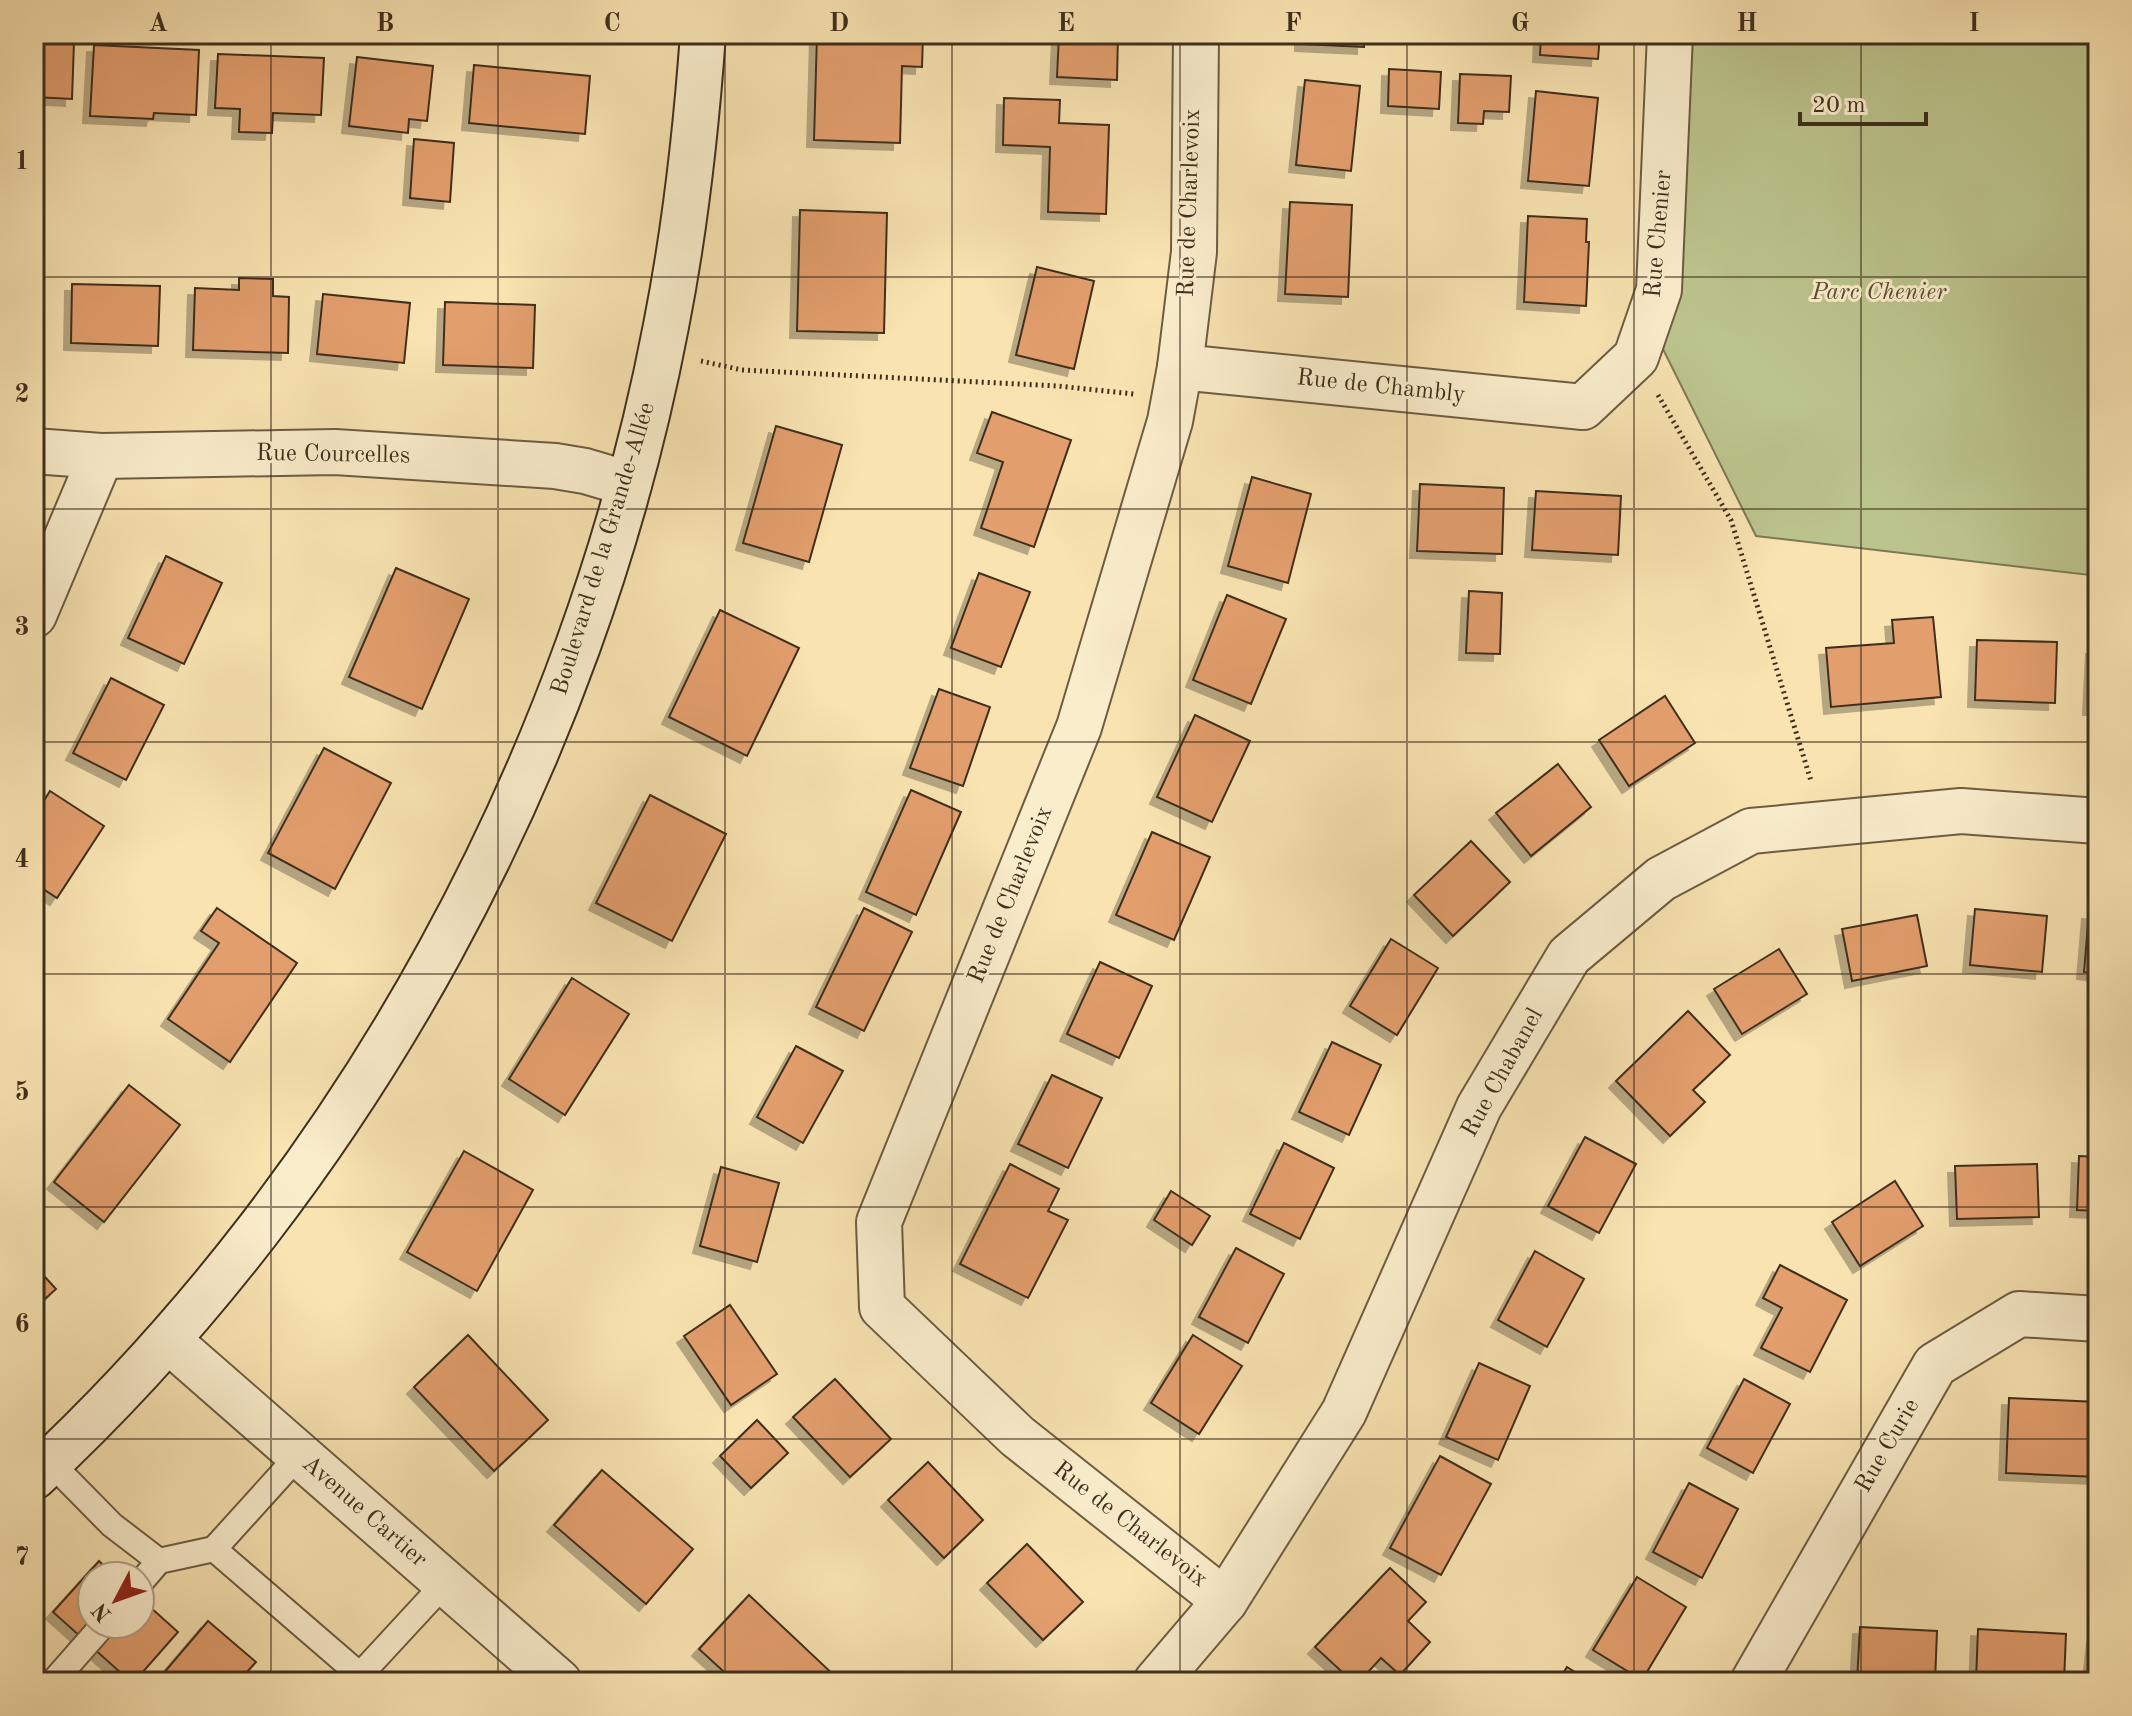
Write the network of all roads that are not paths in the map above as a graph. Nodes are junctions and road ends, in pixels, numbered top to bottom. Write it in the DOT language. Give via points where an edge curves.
graph roads {
  1 [pos="703,34"];
  2 [pos="1196,34"];
  3 [pos="1670,34"];
  4 [pos="1180,367"];
  5 [pos="1583,407"];
  6 [pos="34,451"];
  7 [pos="101,456"];
  8 [pos="629,484"];
  9 [pos="34,615"];
  10 [pos="2098,821"];
  11 [pos="2098,1319"];
  12 [pos="169,1341"];
  13 [pos="299,1455"];
  14 [pos="42,1470"];
  15 [pos="214,1549"];
  16 [pos="159,1561"];
  17 [pos="156,1564"];
  18 [pos="445,1583"];
  19 [pos="1225,1601"];
  20 [pos="90,1640"];
  21 [pos="34,1674"];
  22 [pos="359,1679"];
  23 [pos="52,1682"];
  24 [pos="559,1682"];
  25 [pos="1156,1682"];
  26 [pos="1753,1682"];
  1 -- 8 [label="street, Boulevard de la Grande-Allée" via="681,242"];
  2 -- 4 [label="street, Rue de Charlevoix" via="1194,252"];
  3 -- 5 [label="street, Rue Chenier" via="1659,290 1636,357"];
  4 -- 5 [label="street, Rue de Chambly"];
  4 -- 19 [label="street, Rue de Charlevoix" via="1170,421 1079,727 879,1222 882,1307 1017,1436"];
  6 -- 7 [label="street, Rue Courcelles"];
  7 -- 8 [label="street, Rue Courcelles" via="335,452 555,466"];
  7 -- 9 [label="street"];
  8 -- 12 [label="street, Boulevard de la Grande-Allée" via="560,696 454,924 345,1109 261,1227"];
  10 -- 19 [label="street, Rue Chabanel" via="1961,811 1751,831 1661,879 1569,956 1479,1107 1344,1412"];
  11 -- 26 [label="street, Rue Curie" via="2019,1314 1935,1365"];
  12 -- 13 [label="street, Avenue Cartier"];
  12 -- 14 [label="street, Boulevard de la Grande-Allée"];
  13 -- 15 [label="lane"];
  13 -- 18 [label="street, Avenue Cartier"];
  14 -- 16 [label="lane"];
  15 -- 16 [label="lane"];
  15 -- 22 [label="lane"];
  16 -- 17 [label="lane"];
  18 -- 22 [label="lane"];
  18 -- 24 [label="street, Avenue Cartier"];
  19 -- 25 [label="street, Rue Chabanel"];
  20 -- 23 [label="lane"];
  21 -- 23 [label="lane"];
}
